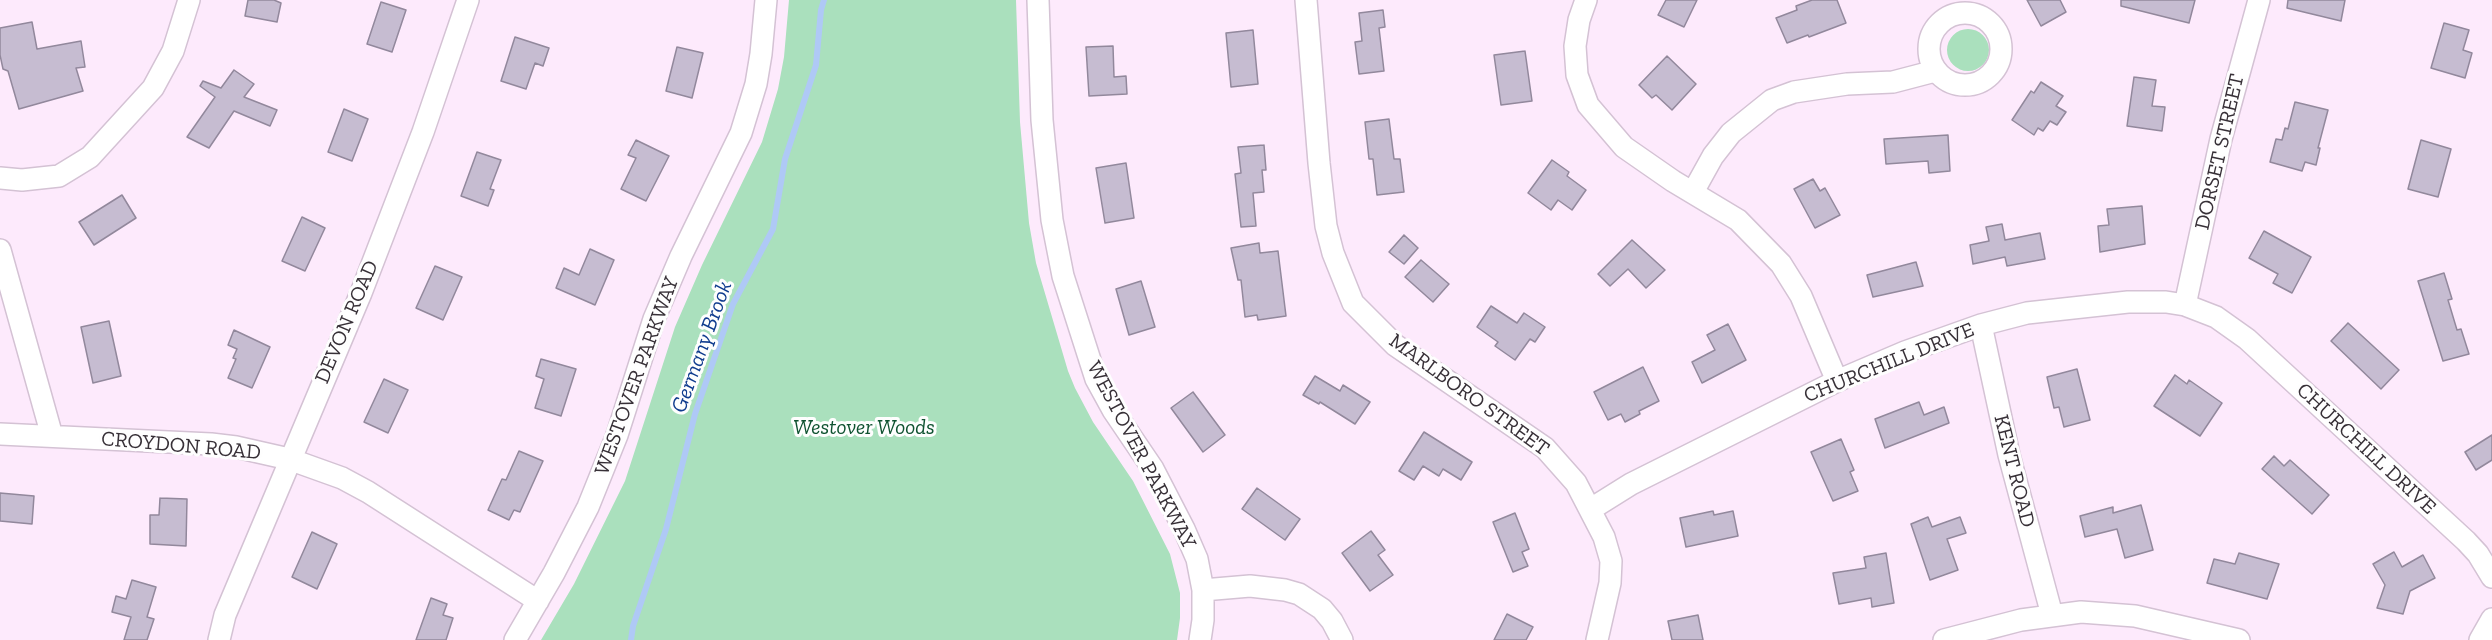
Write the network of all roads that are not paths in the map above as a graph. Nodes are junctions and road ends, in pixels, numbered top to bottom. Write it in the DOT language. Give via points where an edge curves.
graph roads {
  1 [pos="189,0"];
  2 [pos="468,0"];
  3 [pos="766,0"];
  4 [pos="1038,0"];
  5 [pos="1306,0"];
  6 [pos="1586,0"];
  7 [pos="2259,0"];
  8 [pos="1935,70"];
  9 [pos="0,178"];
  10 [pos="1694,192"];
  11 [pos="0,250"];
  12 [pos="2185,305"];
  13 [pos="1981,325"];
  14 [pos="1838,381"];
  15 [pos="0,434"];
  16 [pos="52,436"];
  17 [pos="290,459"];
  18 [pos="1591,509"];
  19 [pos="2492,577"];
  20 [pos="1203,590"];
  21 [pos="538,601"];
  22 [pos="2052,615"];
  23 [pos="219,640"];
  24 [pos="515,640"];
  25 [pos="1200,640"];
  26 [pos="1342,640"];
  27 [pos="1597,640"];
  28 [pos="1944,640"];
  29 [pos="2239,640"];
  1 -- 9 [label="street" via="173,51 153,87 90,157 59,176"];
  2 -- 17 [label="street, DEVON ROAD" via="423,132 361,293"];
  3 -- 21 [label="street, WESTOVER PARKWAY" via="762,54 741,133 654,318 604,472"];
  4 -- 20 [label="street, WESTOVER PARKWAY" via="1042,120 1052,220 1063,276 1096,379 1175,511 1197,559"];
  5 -- 18 [label="street, MARLBORO STREET" via="1326,226 1353,303 1395,345 1545,448 1576,483"];
  6 -- 10 [label="street" via="1575,46 1577,75 1588,105 1623,147"];
  7 -- 12 [label="street, DORSET STREET" via="2222,139"];
  8 -- 10 [label="street" via="1893,82 1847,84 1794,92 1772,100 1731,133 1713,156"];
  10 -- 14 [label="street" via="1738,220 1781,264 1801,296"];
  11 -- 16 [label="street"];
  12 -- 13 [label="street, CHURCHILL DRIVE" via="2148,301 2094,304 2027,313"];
  12 -- 19 [label="street, CHURCHILL DRIVE" via="2216,317 2247,339 2466,542"];
  13 -- 14 [label="street, CHURCHILL DRIVE"];
  13 -- 22 [label="street, KENT ROAD" via="2009,455"];
  14 -- 18 [label="street, CHURCHILL DRIVE" via="1630,484"];
  15 -- 16 [label="street, CROYDON ROAD"];
  16 -- 17 [label="street, CROYDON ROAD" via="220,445"];
  17 -- 21 [label="street, CROYDON ROAD" via="368,492"];
  17 -- 23 [label="street, DEVON ROAD" via="225,615"];
  18 -- 27 [label="street" via="1611,561 1611,584"];
  20 -- 25 [label="street, WESTOVER PARKWAY"];
  20 -- 26 [label="street" via="1250,586 1299,594 1322,609"];
  21 -- 24 [label="street, WESTOVER PARKWAY"];
  22 -- 28 [label="street"];
  22 -- 29 [label="street" via="2081,612 2135,616"];
}
